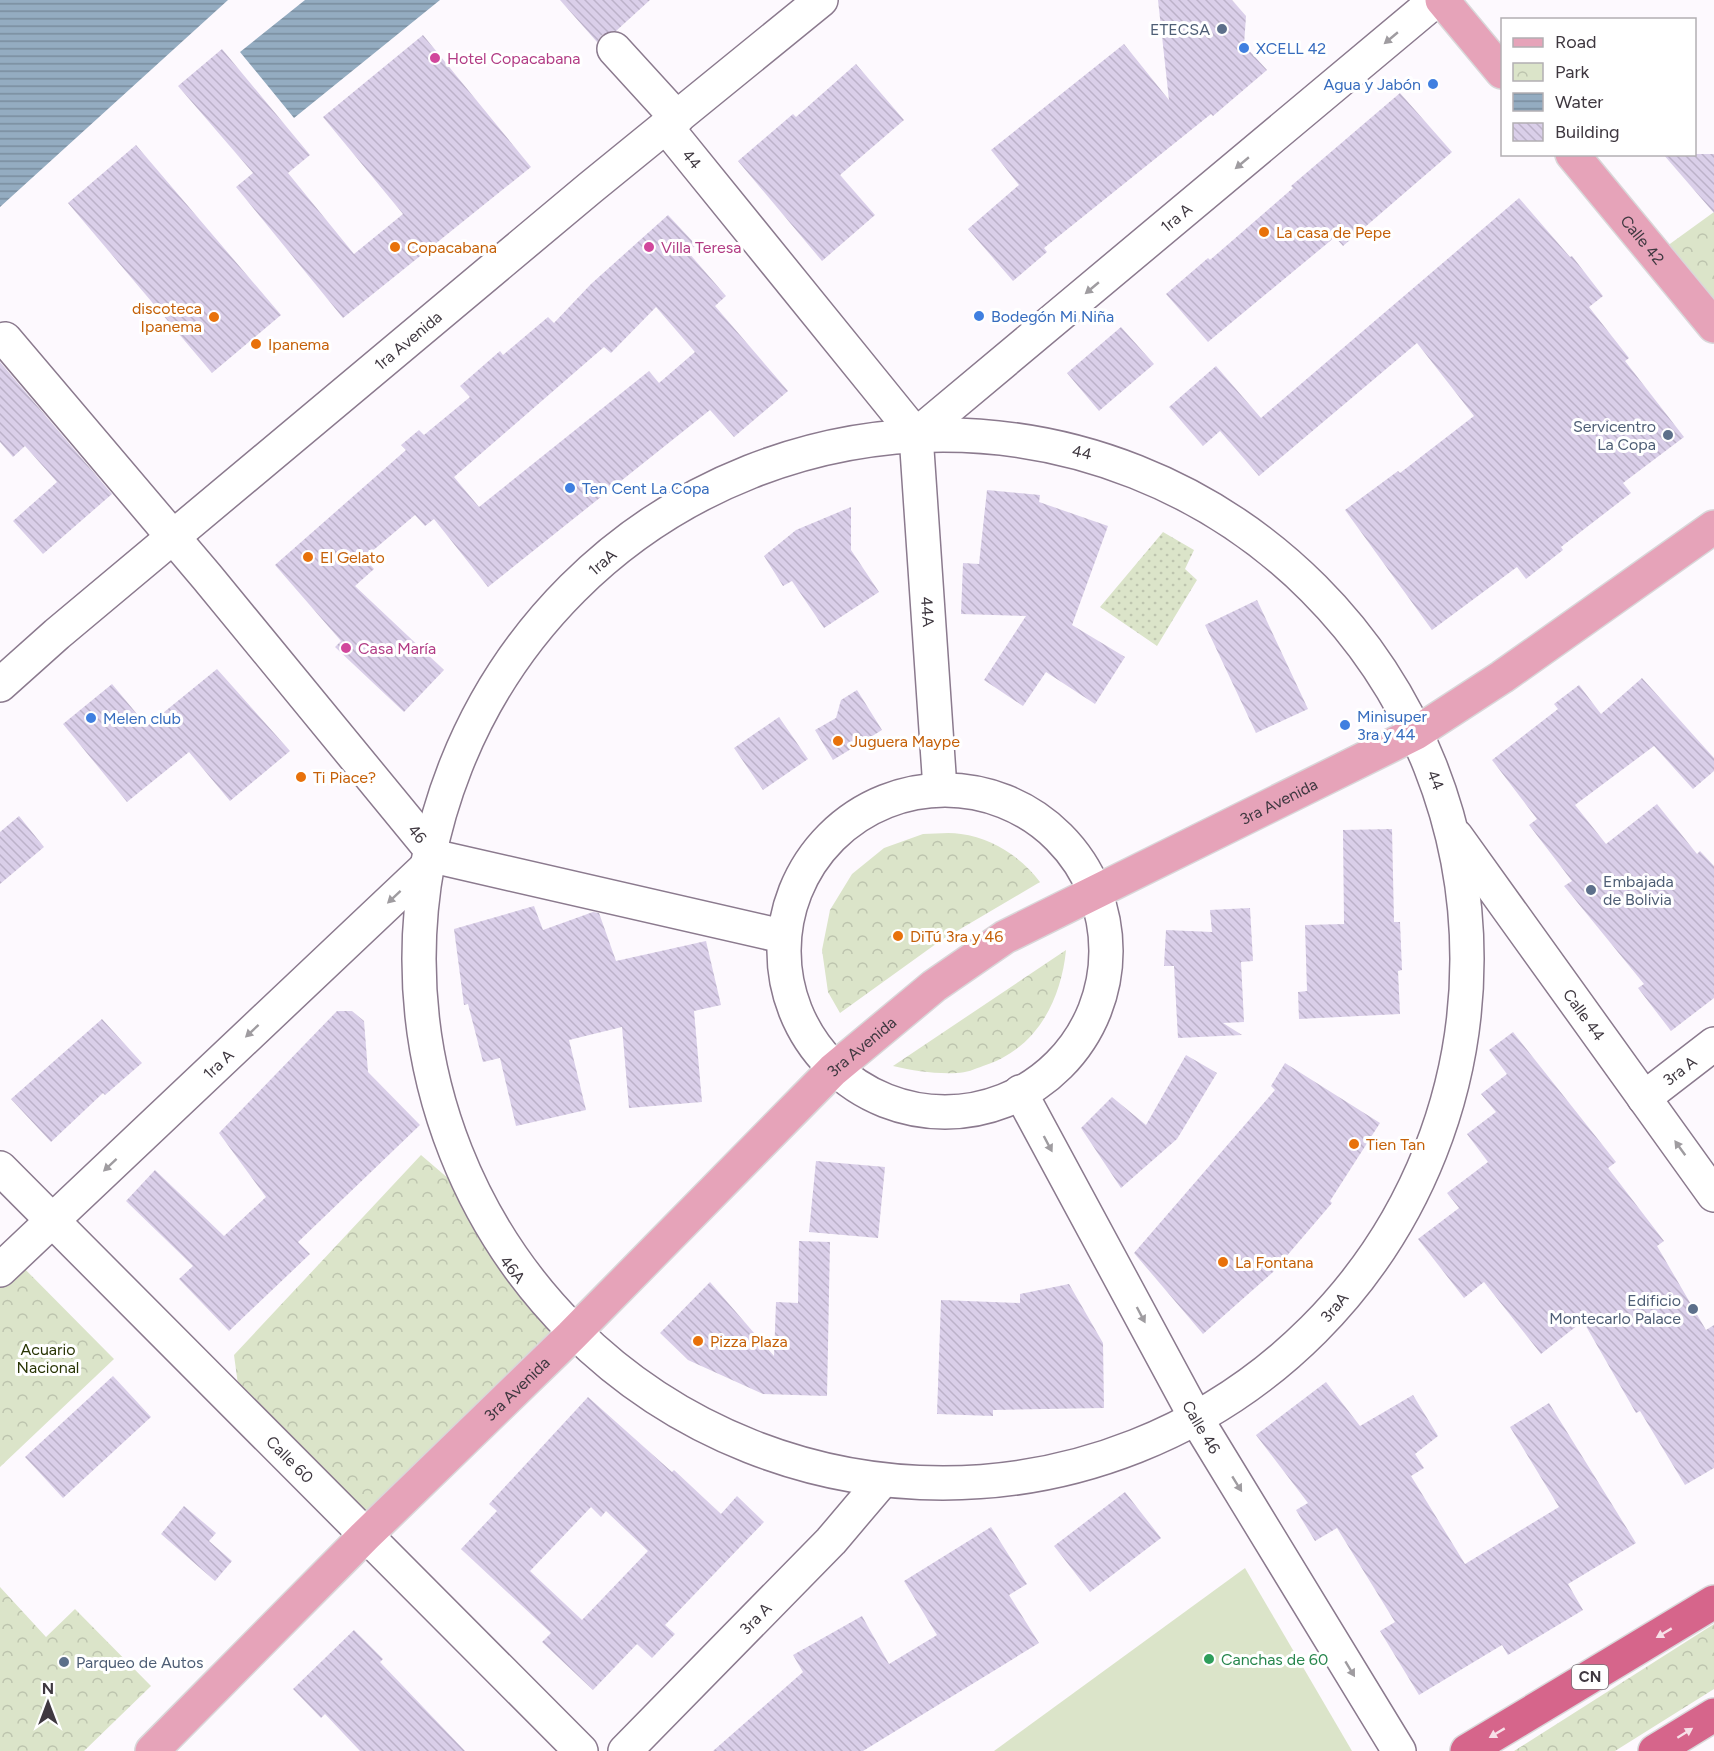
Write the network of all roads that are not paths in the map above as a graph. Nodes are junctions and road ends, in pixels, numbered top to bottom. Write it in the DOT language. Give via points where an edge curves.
graph roads {
  1 [pos="821,0"];
  2 [pos="1436,0"];
  3 [pos="1442,0"];
  4 [pos="614,49"];
  5 [pos="1501,70"];
  6 [pos="672,123"];
  7 [pos="1574,156"];
  8 [pos="1714,326"];
  9 [pos="5,339"];
  10 [pos="916,435"];
  11 [pos="1714,527"];
  12 [pos="173,537"];
  13 [pos="0,685"];
  14 [pos="1416,733"];
  15 [pos="939,789"];
  16 [pos="1456,836"];
  17 [pos="437,857"];
  18 [pos="1095,890"];
  19 [pos="782,936"];
  20 [pos="1714,1044"];
  21 [pos="833,1070"];
  22 [pos="1020,1092"];
  23 [pos="1644,1098"];
  24 [pos="0,1168"];
  25 [pos="1714,1195"];
  26 [pos="52,1219"];
  27 [pos="0,1270"];
  28 [pos="571,1336"];
  29 [pos="1197,1420"];
  30 [pos="881,1482"];
  31 [pos="366,1535"];
  32 [pos="1714,1602"];
  33 [pos="1714,1714"];
  34 [pos="152,1751"];
  35 [pos="581,1751"];
  36 [pos="625,1751"];
  37 [pos="1399,1751"];
  38 [pos="1467,1751"];
  39 [pos="1655,1751"];
  1 -- 6 [label="street, 1ra Avenida"];
  2 -- 10 [label="street, 1ra A, one-way"];
  3 -- 5 [label="main road"];
  4 -- 6 [label="street, 44"];
  6 -- 10 [label="street, 44"];
  6 -- 12 [label="street, 1ra Avenida"];
  7 -- 8 [label="main road, Calle 42"];
  9 -- 12 [label="street, 46"];
  10 -- 14 [label="street, 44" via="1020,438 1109,458 1214,504 1297,566 1365,643"];
  10 -- 15 [label="street, 44A"];
  10 -- 17 [label="street, 1raA" via="779,458 654,517 549,608 474,724"];
  11 -- 14 [label="main road, 3ra Avenida"];
  12 -- 13 [label="street, 1ra Avenida"];
  12 -- 17 [label="street, 46"];
  14 -- 16 [label="street, 44"];
  14 -- 18 [label="main road, 3ra Avenida"];
  15 -- 18 [label="street" via="996,797 1035,816 1068,845"];
  15 -- 19 [label="street" via="912,792 872,805 838,828 810,859"];
  16 -- 23 [label="street, Calle 44"];
  16 -- 29 [label="street, 3raA" via="1467,1015 1439,1137 1382,1250 1300,1346"];
  17 -- 19 [label="street, 46"];
  17 -- 26 [label="street, 1ra A, one-way"];
  17 -- 28 [label="street, 46A" via="420,941 418,1016 433,1111 463,1191 478,1218 524,1284"];
  18 -- 21 [label="main road, 3ra Avenida" via="1005,937 934,986"];
  18 -- 22 [label="street" via="1105,922 1107,965 1097,1007 1076,1045 1046,1077"];
  19 -- 21 [label="street" via="784,977 796,1016"];
  20 -- 23 [label="street, 3ra A"];
  21 -- 22 [label="street" via="884,1100 924,1111 968,1110 1009,1099"];
  21 -- 28 [label="main road, 3ra Avenida"];
  22 -- 29 [label="street, Calle 46, one-way"];
  25 -- 23 [label="street, Calle 44, one-way"];
  24 -- 26 [label="street, Calle 60"];
  26 -- 27 [label="street, 1ra A"];
  26 -- 31 [label="street, Calle 60"];
  28 -- 30 [label="street, 46A" via="655,1394 760,1447"];
  28 -- 31 [label="main road, 3ra Avenida"];
  29 -- 30 [label="street, 3raA" via="1121,1454 1040,1476 956,1485"];
  29 -- 37 [label="street, Calle 46, one-way"];
  30 -- 36 [label="street, 3ra A" via="831,1541"];
  31 -- 34 [label="main road, 3ra Avenida"];
  31 -- 35 [label="street, Calle 60"];
  32 -- 38 [label="highway, CN, one-way"];
  39 -- 33 [label="highway, one-way"];
}
